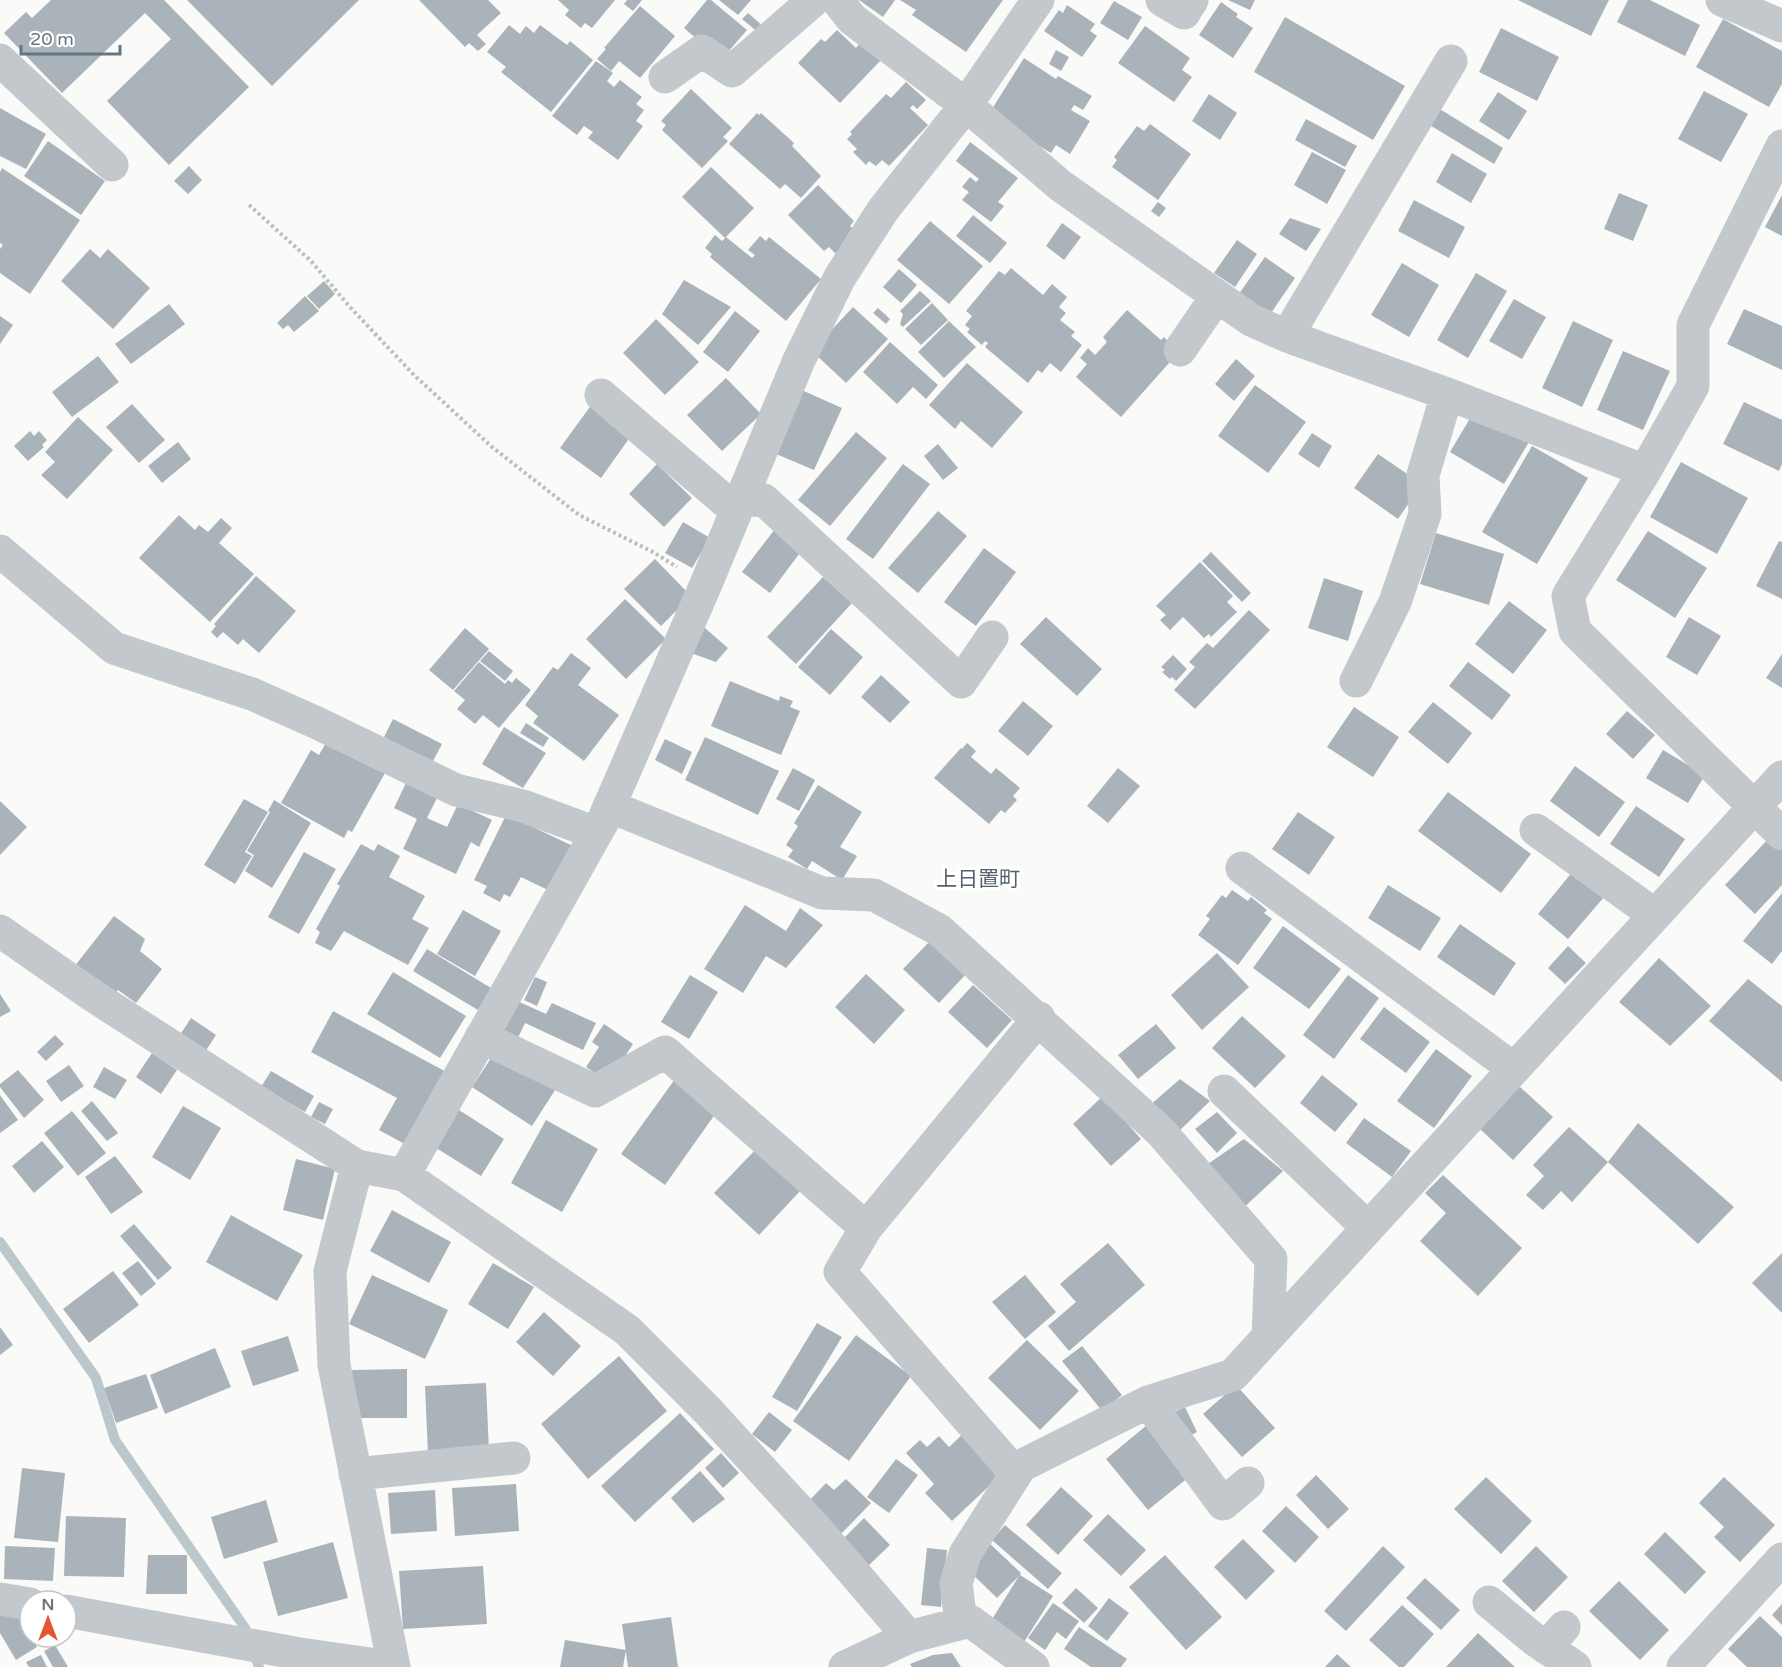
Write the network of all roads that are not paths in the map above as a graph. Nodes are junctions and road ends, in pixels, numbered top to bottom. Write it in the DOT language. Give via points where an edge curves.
graph roads {
  1 [pos="814,0"];
  2 [pos="837,0"];
  3 [pos="1038,0"];
  4 [pos="1162,0"];
  5 [pos="1192,0"];
  6 [pos="1722,0"];
  7 [pos="1782,26"];
  8 [pos="0,60"];
  9 [pos="1451,61"];
  10 [pos="665,77"];
  11 [pos="966,105"];
  12 [pos="1782,146"];
  13 [pos="112,165"];
  14 [pos="1217,296"];
  15 [pos="1287,336"];
  16 [pos="1180,350"];
  17 [pos="1447,394"];
  18 [pos="601,395"];
  19 [pos="1645,471"];
  20 [pos="741,500"];
  21 [pos="0,551"];
  22 [pos="992,637"];
  23 [pos="1356,681"];
  24 [pos="1782,777"];
  25 [pos="1755,807"];
  26 [pos="602,819"];
  27 [pos="1536,830"];
  28 [pos="1782,834"];
  29 [pos="1242,868"];
  30 [pos="1655,915"];
  31 [pos="0,931"];
  32 [pos="1039,1018"];
  33 [pos="481,1037"];
  34 [pos="1514,1069"];
  35 [pos="1224,1091"];
  36 [pos="357,1166"];
  37 [pos="404,1175"];
  38 [pos="866,1228"];
  39 [pos="1368,1228"];
  40 [pos="1268,1337"];
  41 [pos="1148,1402"];
  42 [pos="514,1458"];
  43 [pos="356,1474"];
  44 [pos="1016,1474"];
  45 [pos="1248,1483"];
  46 [pos="1782,1559"];
  47 [pos="0,1599"];
  48 [pos="18,1602"];
  49 [pos="1489,1602"];
  50 [pos="78,1614"];
  51 [pos="962,1623"];
  52 [pos="909,1637"];
  53 [pos="231,1653"];
  54 [pos="393,1667"];
  55 [pos="845,1667"];
  56 [pos="1033,1667"];
  57 [pos="1575,1667"];
  58 [pos="1683,1667"];
  1 -- 10 [label="street" via="732,71 702,51"];
  2 -- 11 [label="street" via="852,19"];
  3 -- 11 [label="street"];
  4 -- 5 [label="street" via="1184,13"];
  6 -- 7 [label="street"];
  8 -- 13 [label="street"];
  9 -- 15 [label="street"];
  11 -- 14 [label="street" via="1061,186"];
  11 -- 20 [label="street" via="883,210 840,277 806,343"];
  12 -- 19 [label="street" via="1693,325 1693,386"];
  14 -- 15 [label="street" via="1251,320"];
  14 -- 16 [label="street"];
  15 -- 17 [label="street"];
  17 -- 19 [label="street"];
  17 -- 23 [label="street" via="1423,475 1425,514 1395,602"];
  18 -- 20 [label="street" via="725,501"];
  19 -- 25 [label="street" via="1568,596 1575,631"];
  20 -- 22 [label="street" via="765,500 961,682"];
  20 -- 26 [label="street"];
  21 -- 26 [label="street" via="114,648 252,694 456,790"];
  24 -- 25 [label="street"];
  25 -- 28 [label="street"];
  25 -- 30 [label="street"];
  26 -- 32 [label="street" via="822,893 874,895 939,930"];
  26 -- 33 [label="street"];
  27 -- 30 [label="street"];
  29 -- 34 [label="street"];
  30 -- 34 [label="street"];
  31 -- 36 [label="street"];
  32 -- 38 [label="street"];
  32 -- 40 [label="street" via="1160,1131 1271,1259"];
  33 -- 37 [label="street"];
  33 -- 38 [label="street" via="595,1091 665,1052"];
  34 -- 39 [label="street"];
  35 -- 39 [label="street"];
  36 -- 37 [label="street"];
  36 -- 43 [label="street" via="330,1271 334,1365"];
  37 -- 52 [label="street" via="627,1330 708,1411"];
  38 -- 44 [label="street" via="840,1272"];
  39 -- 40 [label="street"];
  40 -- 41 [label="street" via="1233,1375"];
  41 -- 44 [label="street" via="1021,1466"];
  41 -- 45 [label="street" via="1223,1504"];
  42 -- 43 [label="street"];
  43 -- 54 [label="street"];
  44 -- 51 [label="street" via="965,1554 956,1583"];
  46 -- 58 [label="street"];
  47 -- 48 [label="street"];
  49 -- 57 [label="street" via="1555,1637"];
  50 -- 53 [label="street"];
  51 -- 52 [label="street"];
  51 -- 56 [label="street" via="970,1621"];
  52 -- 55 [label="street"];
  53 -- 54 [label="street" via="300,1654"];
}
